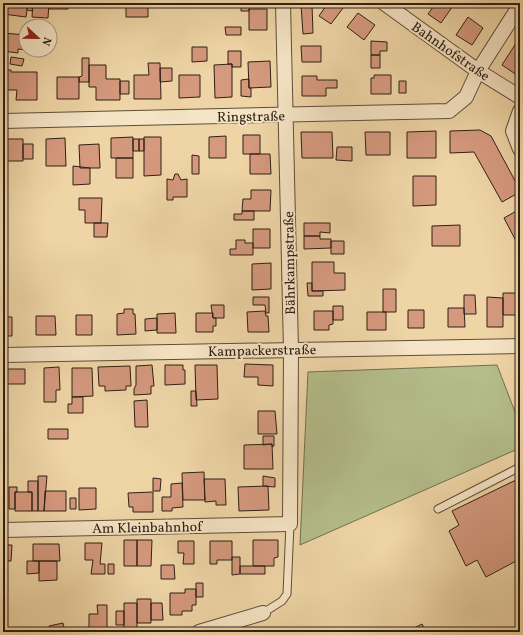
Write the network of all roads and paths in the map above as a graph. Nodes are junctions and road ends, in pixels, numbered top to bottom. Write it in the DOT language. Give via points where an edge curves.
graph roads {
  1 [pos="284,3"];
  2 [pos="384,3"];
  3 [pos="520,5"];
  4 [pos="478,71"];
  5 [pos="520,97"];
  6 [pos="520,111"];
  7 [pos="286,115"];
  8 [pos="3,121"];
  9 [pos="520,149"];
  10 [pos="520,346"];
  11 [pos="291,350"];
  12 [pos="3,355"];
  13 [pos="520,467"];
  14 [pos="438,509"];
  15 [pos="290,524"];
  16 [pos="3,530"];
  17 [pos="263,613"];
  18 [pos="199,632"];
  1 -- 7 [label="street, Bährkampstraße"];
  2 -- 4 [label="street, Bahnhofstraße"];
  3 -- 4 [label="street, Ringstraße"];
  4 -- 5 [label="street, Bahnhofstraße"];
  4 -- 7 [label="street, Ringstraße" via="466,96 449,111"];
  6 -- 9 [label="street" via="514,131"];
  7 -- 8 [label="street, Ringstraße"];
  7 -- 11 [label="street, Bährkampstraße"];
  10 -- 11 [label="street, Kampackerstraße"];
  11 -- 12 [label="street, Kampackerstraße"];
  11 -- 15 [label="street, Bährkampstraße"];
  13 -- 14 [label="lane"];
  15 -- 16 [label="street, Am Kleinbahnhof"];
  15 -- 17 [label="lane" via="287,594 282,601"];
  17 -- 18 [label="street"];
}
